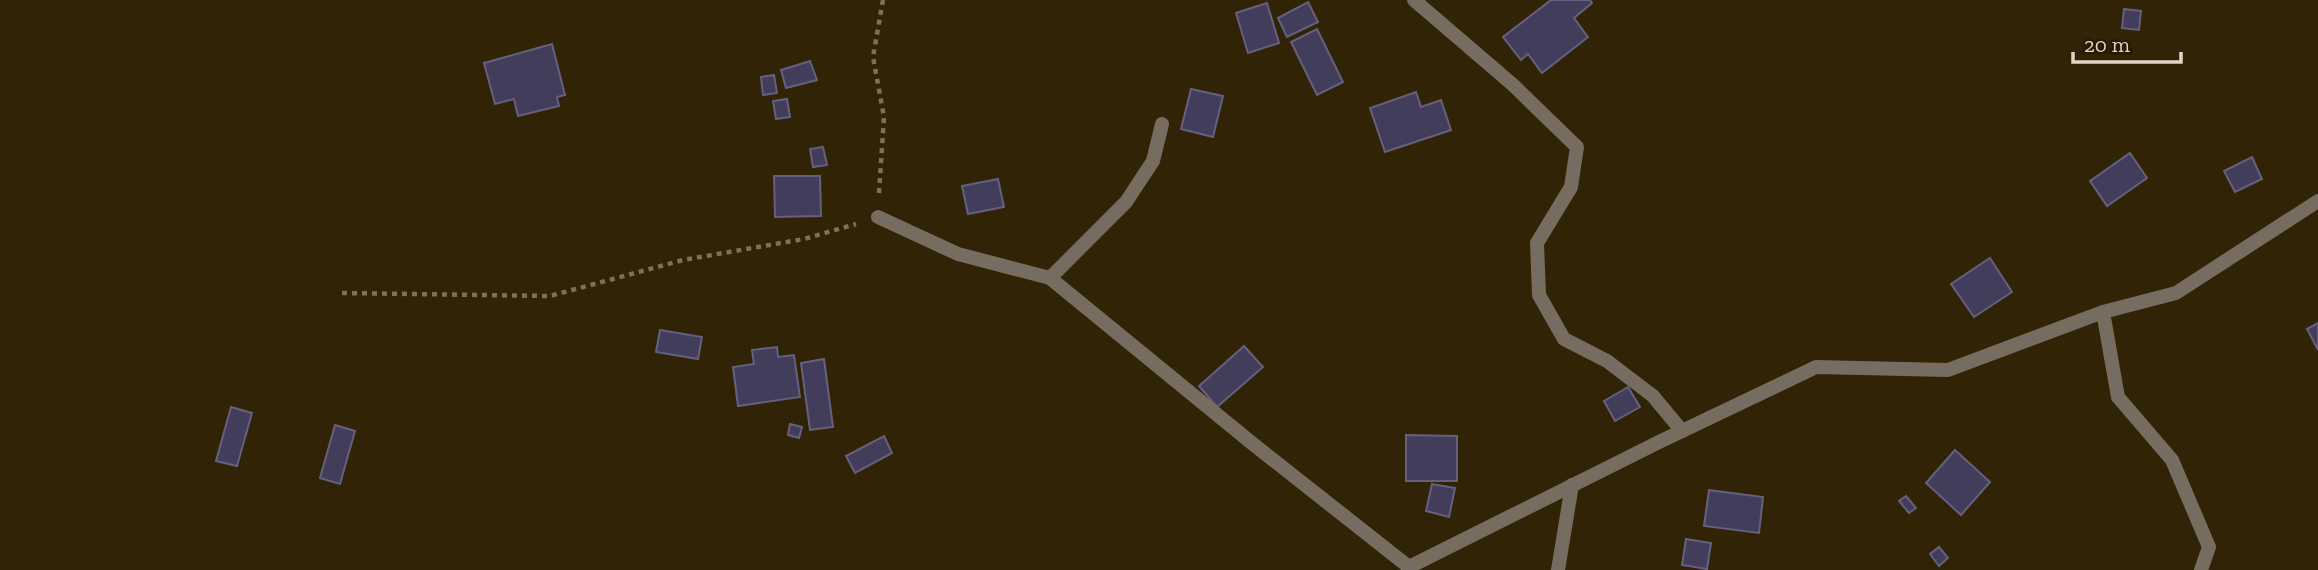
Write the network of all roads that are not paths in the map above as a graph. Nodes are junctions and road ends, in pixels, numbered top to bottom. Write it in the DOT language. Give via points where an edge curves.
graph roads {
  1 [pos="1415,0"];
  2 [pos="1162,124"];
  3 [pos="2318,201"];
  4 [pos="878,217"];
  5 [pos="1050,278"];
  6 [pos="2103,313"];
  7 [pos="1682,431"];
  8 [pos="1572,485"];
  9 [pos="1409,568"];
  10 [pos="1558,570"];
  11 [pos="2201,570"];
  1 -- 7 [label="street" via="1512,83 1577,147 1571,187 1536,243 1539,295 1564,339 1607,360 1653,396"];
  2 -- 5 [label="street" via="1153,161 1126,202"];
  3 -- 6 [label="street" via="2176,293"];
  4 -- 5 [label="street" via="958,254"];
  5 -- 9 [label="street"];
  6 -- 7 [label="street" via="1948,370 1816,367"];
  6 -- 11 [label="street" via="2118,397 2172,460 2209,548"];
  7 -- 8 [label="street"];
  8 -- 9 [label="street"];
  8 -- 10 [label="street"];
}
